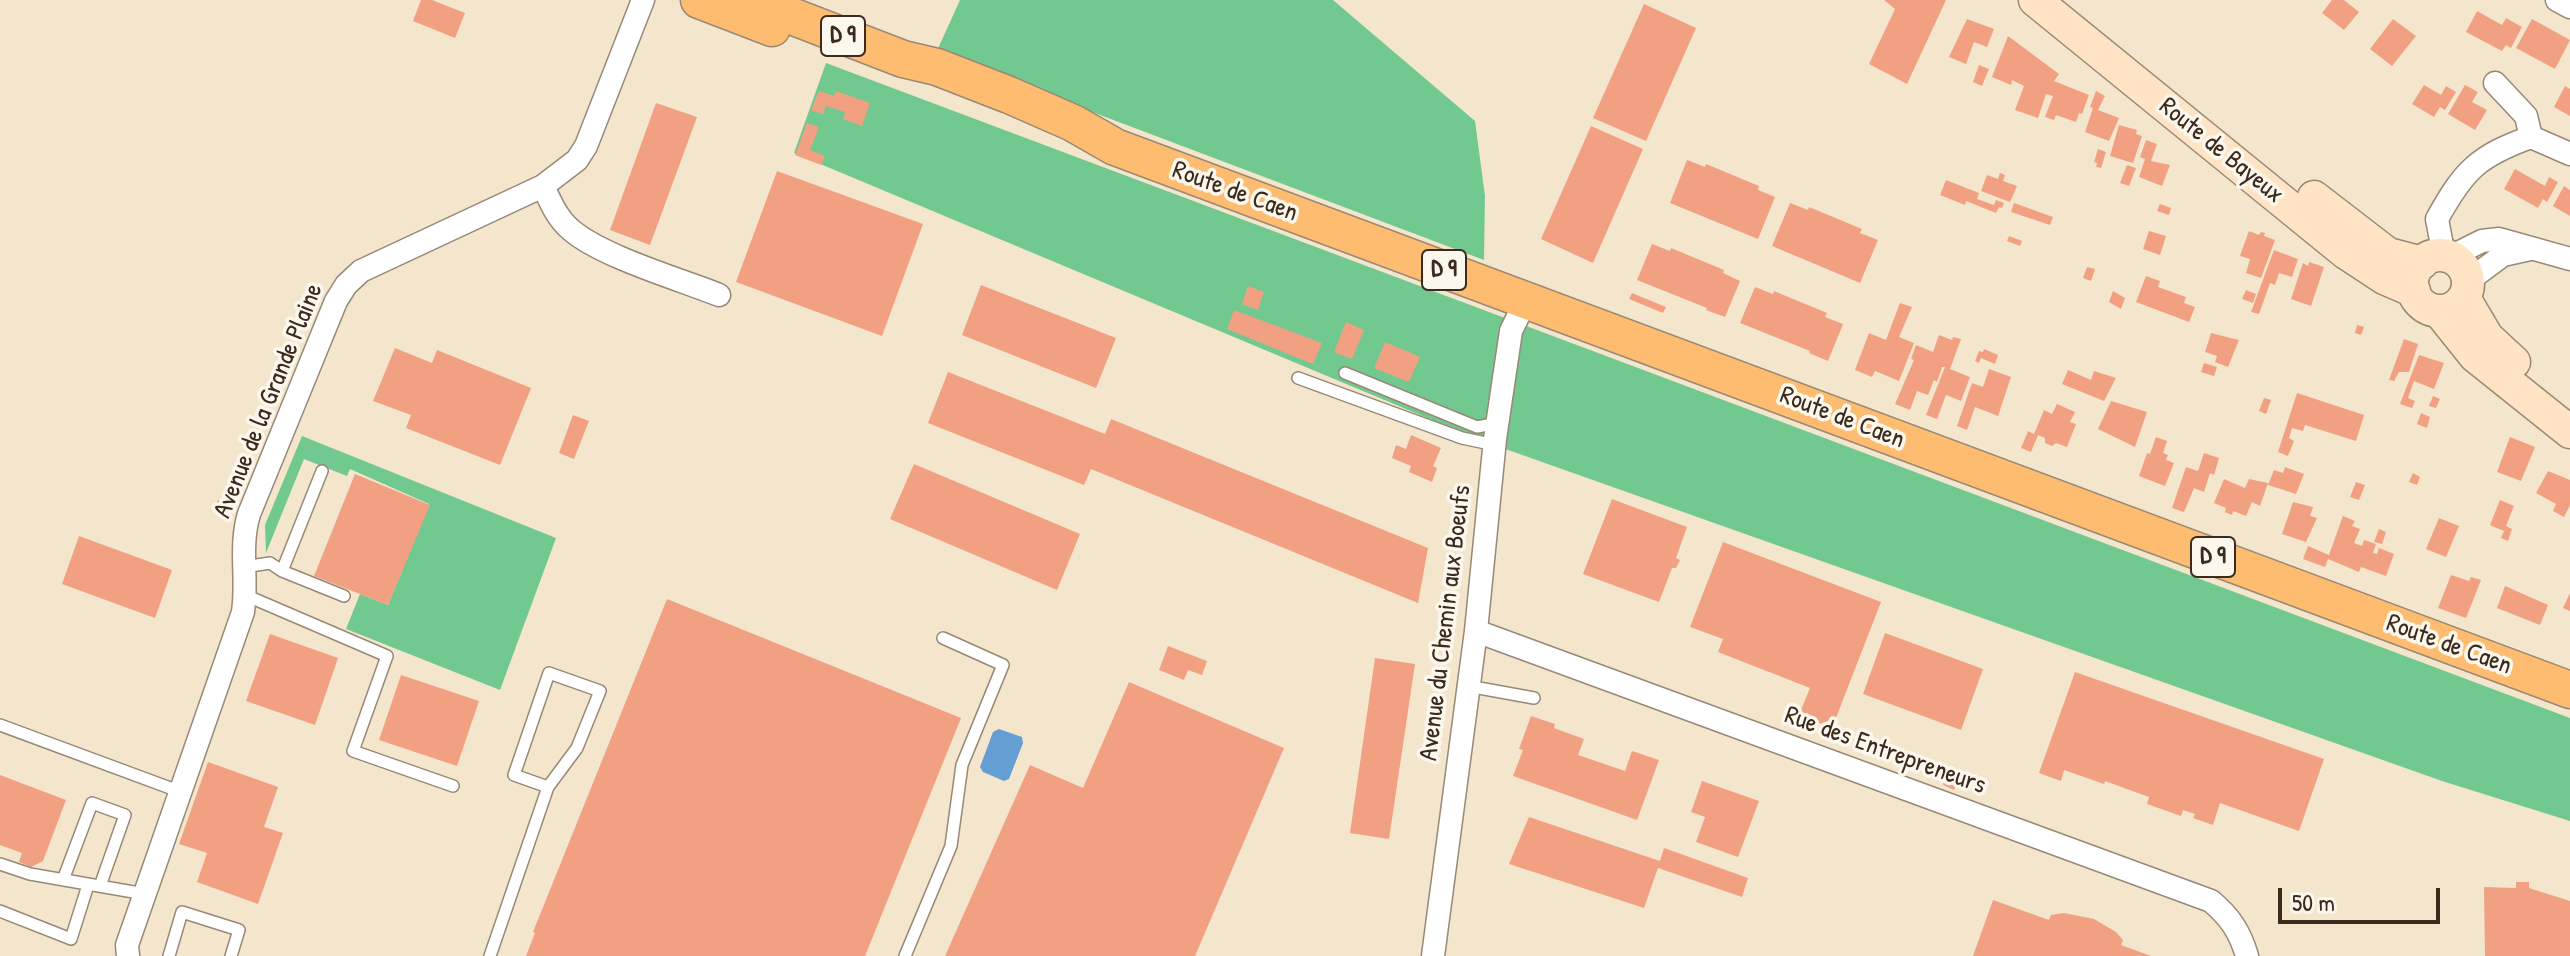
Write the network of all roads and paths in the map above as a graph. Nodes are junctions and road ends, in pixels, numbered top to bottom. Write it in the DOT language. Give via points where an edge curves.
graph roads {
  1 [pos="643,0"];
  2 [pos="699,0"];
  3 [pos="750,0"];
  4 [pos="2035,0"];
  5 [pos="2070,0"];
  6 [pos="2557,0"];
  7 [pos="2570,7"];
  8 [pos="2495,83"];
  9 [pos="2531,137"];
  10 [pos="1115,147"];
  11 [pos="2570,154"];
  12 [pos="543,186"];
  13 [pos="2570,259"];
  14 [pos="2443,280"];
  15 [pos="719,295"];
  16 [pos="1526,300"];
  17 [pos="1345,373"];
  18 [pos="1298,378"];
  19 [pos="2570,406"];
  20 [pos="2570,432"];
  21 [pos="1496,434"];
  22 [pos="322,471"];
  23 [pos="244,567"];
  24 [pos="282,571"];
  25 [pos="245,595"];
  26 [pos="344,596"];
  27 [pos="1476,631"];
  28 [pos="943,638"];
  29 [pos="1468,686"];
  30 [pos="2570,690"];
  31 [pos="1534,698"];
  32 [pos="0,725"];
  33 [pos="453,786"];
  34 [pos="548,787"];
  35 [pos="181,792"];
  36 [pos="0,864"];
  37 [pos="63,880"];
  38 [pos="94,885"];
  39 [pos="145,894"];
  40 [pos="0,911"];
  41 [pos="128,956"];
  42 [pos="169,956"];
  43 [pos="231,956"];
  44 [pos="490,956"];
  45 [pos="905,956"];
  46 [pos="1433,956"];
  47 [pos="2247,956"];
  1 -- 12 [label="street, Avenue de la Grande Plaine" via="586,146 577,160"];
  2 -- 10 [label="main road, Route de Caen / D 9" via="1068,138"];
  3 -- 10 [label="main road, Route de Caen / D 9" via="1009,95"];
  4 -- 14 [label="main road, Route de Bayeux" via="2346,253 2384,278"];
  5 -- 14 [label="main road, Route de Bayeux" via="2369,241"];
  6 -- 7 [label="street"];
  8 -- 9 [label="street" via="2526,116"];
  9 -- 11 [label="street"];
  9 -- 14 [label="street" via="2478,162 2459,181 2437,219"];
  10 -- 16 [label="main road, Route de Caen / D 9"];
  12 -- 15 [label="street" via="560,218 584,240"];
  12 -- 23 [label="street, Avenue de la Grande Plaine" via="392,255 346,285 249,514"];
  13 -- 14 [label="street" via="2532,249"];
  14 -- 19 [label="main road" via="2498,349"];
  14 -- 20 [label="main road, Route de Bayeux" via="2475,356"];
  16 -- 21 [label="street, Avenue du Chemin aux Boeufs" via="1511,331"];
  16 -- 30 [label="main road, Route de Caen / D 9"];
  17 -- 21 [label="lane"];
  18 -- 21 [label="lane" via="1462,438"];
  21 -- 27 [label="street, Avenue du Chemin aux Boeufs"];
  22 -- 24 [label="lane"];
  23 -- 24 [label="lane" via="270,563"];
  23 -- 25 [label="street, Avenue de la Grande Plaine"];
  24 -- 26 [label="lane"];
  25 -- 33 [label="lane" via="387,656 353,751"];
  25 -- 35 [label="street, Avenue de la Grande Plaine"];
  27 -- 29 [label="street, Avenue du Chemin aux Boeufs"];
  27 -- 47 [label="street, Rue des Entrepreneurs" via="2211,901 2234,925"];
  28 -- 45 [label="lane" via="1003,665 962,765 951,846"];
  29 -- 31 [label="lane"];
  29 -- 46 [label="street, Avenue du Chemin aux Boeufs"];
  32 -- 35 [label="lane"];
  34 -- 34 [label="lane" via="577,748 600,691 549,673 514,775"];
  34 -- 44 [label="lane"];
  35 -- 39 [label="street, Avenue de la Grande Plaine"];
  36 -- 37 [label="lane"];
  37 -- 38 [label="lane"];
  37 -- 38 [label="lane" via="92,803 125,815"];
  38 -- 39 [label="lane"];
  38 -- 40 [label="lane" via="71,939"];
  39 -- 41 [label="street, Avenue de la Grande Plaine"];
  42 -- 43 [label="lane" via="182,912 239,930"];
}
